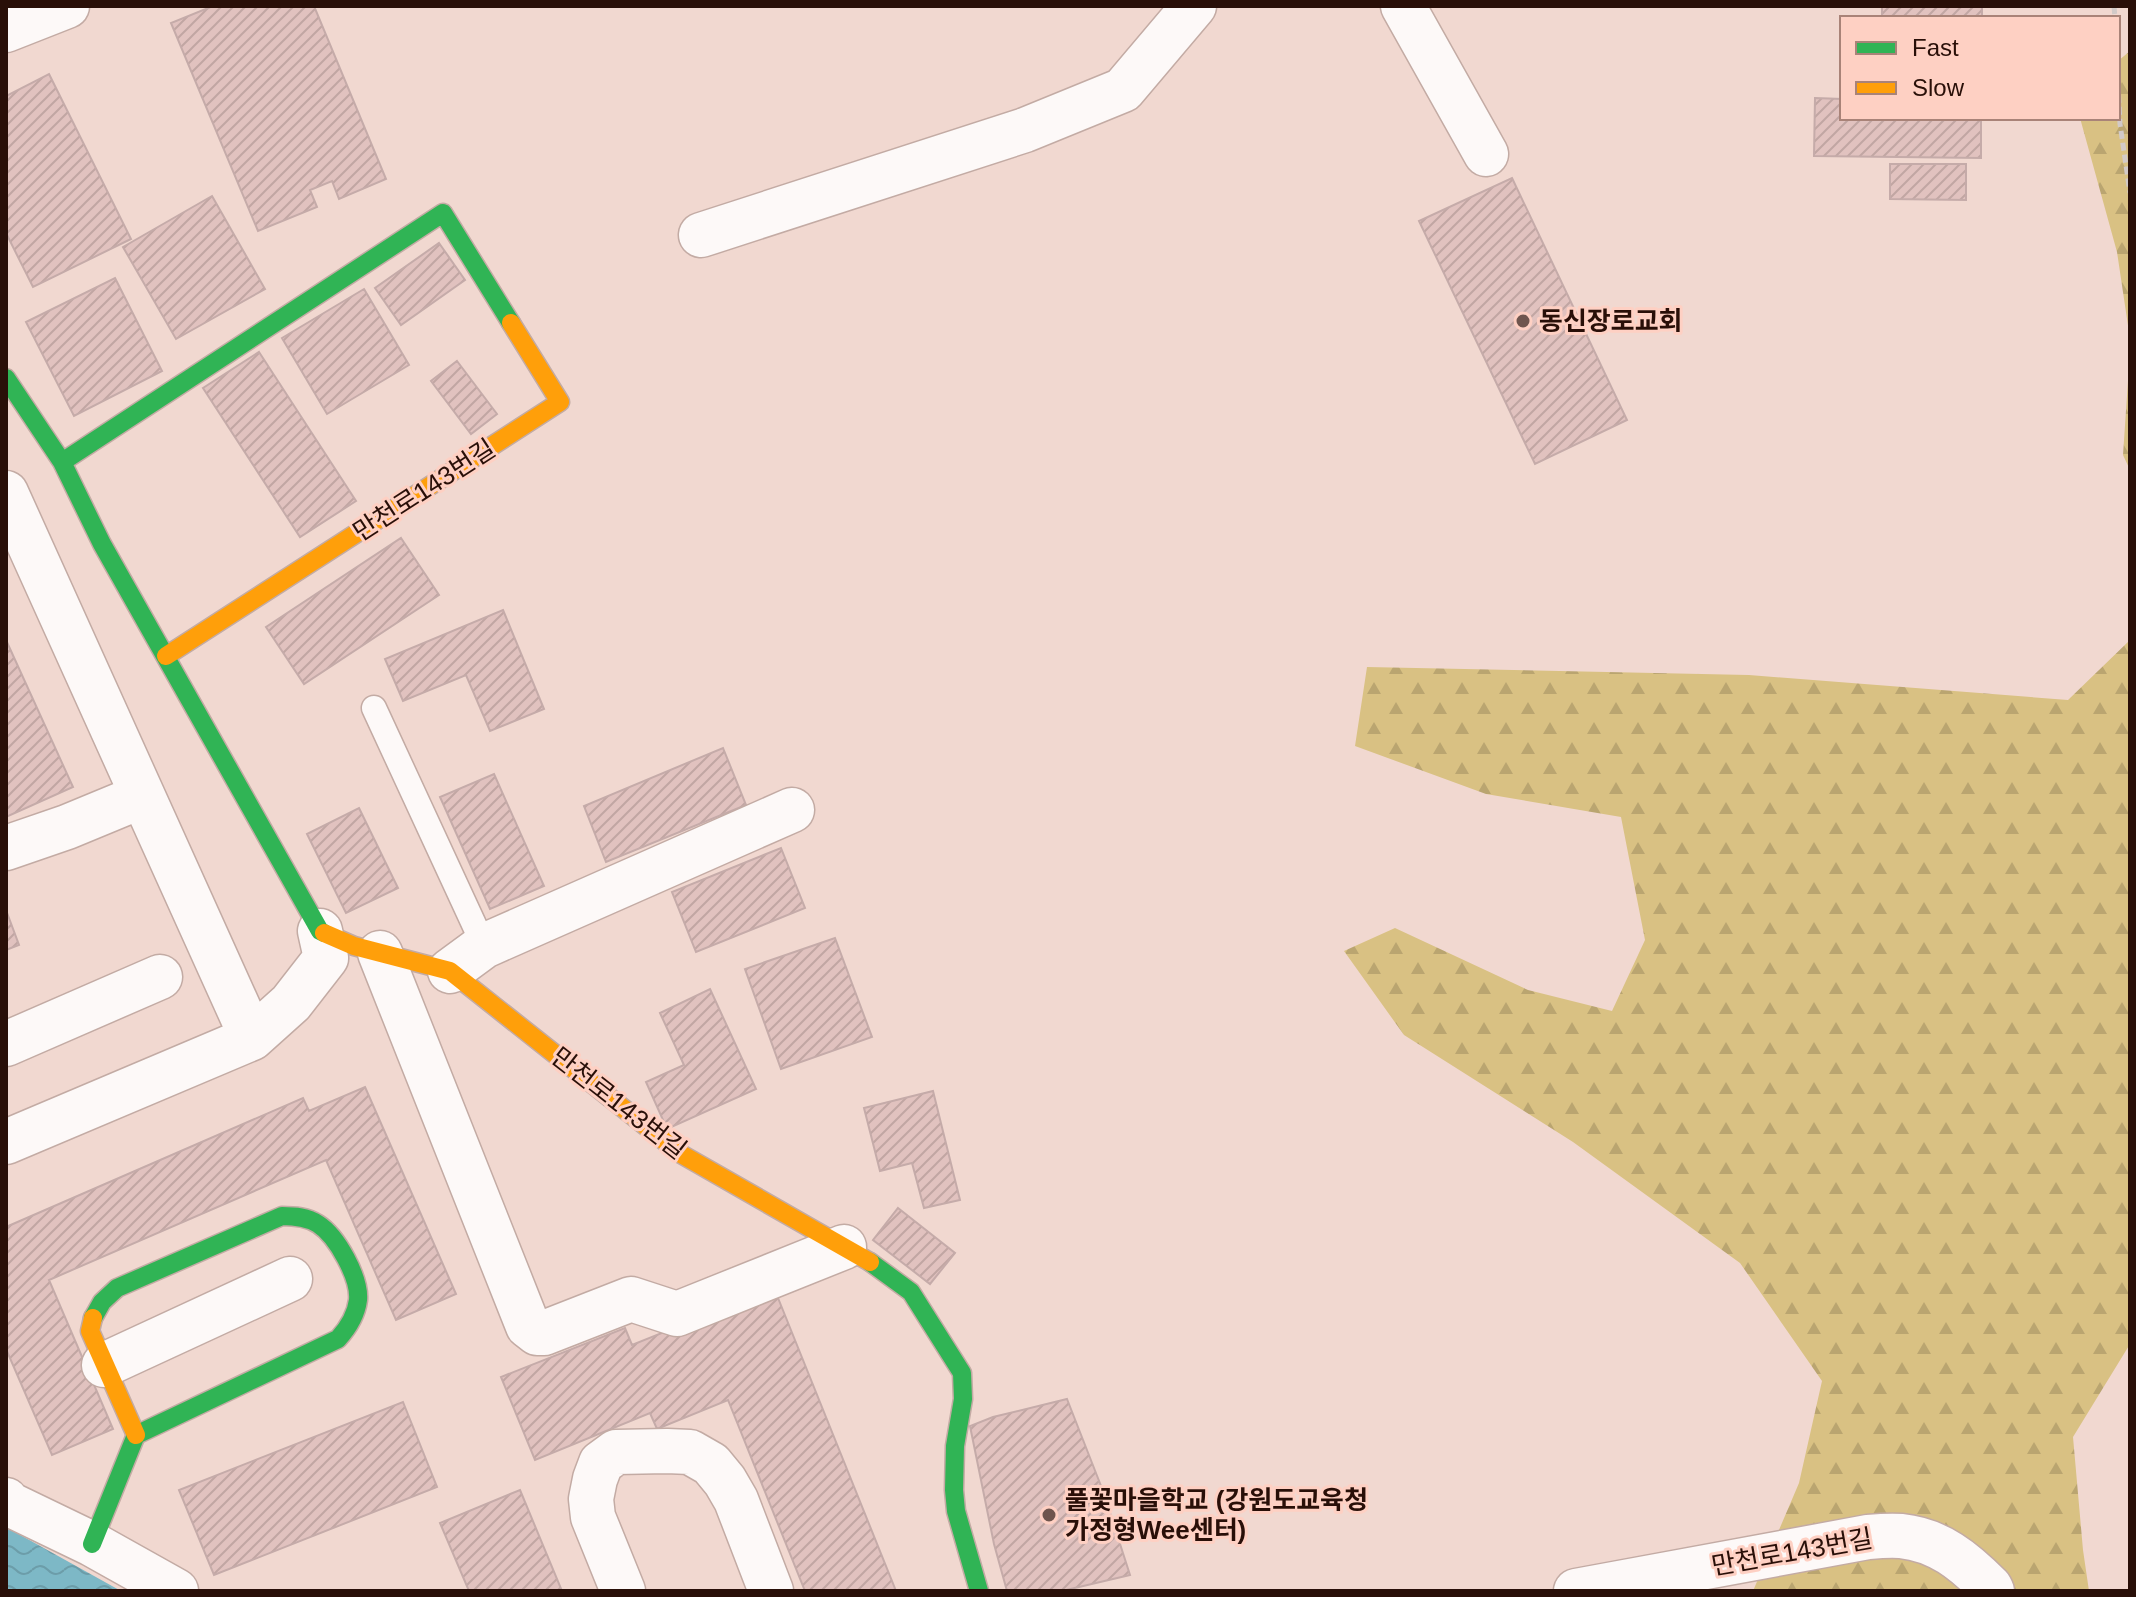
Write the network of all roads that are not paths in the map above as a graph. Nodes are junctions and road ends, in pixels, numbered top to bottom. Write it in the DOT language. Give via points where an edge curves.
graph roads {
  1 [pos="67,6"];
  2 [pos="1194,6"];
  3 [pos="1403,6"];
  4 [pos="6,30"];
  5 [pos="1486,154"];
  6 [pos="701,235"];
  7 [pos="6,378"];
  8 [pos="62,462"];
  9 [pos="6,493"];
  10 [pos="166,656"];
  11 [pos="374,708"];
  12 [pos="142,796"];
  13 [pos="792,810"];
  14 [pos="6,848"];
  15 [pos="320,931"];
  16 [pos="380,953"];
  17 [pos="467,959"];
  18 [pos="160,977"];
  19 [pos="252,1038"];
  20 [pos="6,1044"];
  21 [pos="6,1142"];
  22 [pos="844,1247"];
  23 [pos="290,1279"];
  24 [pos="104,1365"];
  25 [pos="136,1435"];
  26 [pos="6,1502"];
  27 [pos="92,1544"];
  28 [pos="154,1590"];
  29 [pos="623,1591"];
  30 [pos="771,1591"];
  31 [pos="979,1591"];
  32 [pos="1576,1591"];
  33 [pos="1992,1591"];
  1 -- 4 [label="street"];
  2 -- 6 [label="street" via="1123,90 1025,130"];
  3 -- 5 [label="street"];
  7 -- 8 [label="street"];
  8 -- 10 [label="street"];
  8 -- 10 [label="street, 만천로143번길" via="443,213 560,402"];
  9 -- 12 [label="street"];
  10 -- 15 [label="street"];
  11 -- 17 [label="lane"];
  12 -- 14 [label="street"];
  12 -- 19 [label="street"];
  13 -- 17 [label="street"];
  15 -- 16 [label="street, 만천로143번길"];
  15 -- 19 [label="street" via="326,958 291,1003"];
  16 -- 17 [label="street, 만천로143번길"];
  16 -- 22 [label="street" via="532,1330 544,1333 631,1299 677,1314"];
  17 -- 22 [label="street, 만천로143번길" via="681,1154"];
  18 -- 20 [label="street"];
  19 -- 21 [label="street"];
  22 -- 31 [label="street, 만천로143번길" via="911,1292 962,1373 954,1490"];
  23 -- 24 [label="street"];
  24 -- 25 [label="street"];
  24 -- 25 [label="street" via="90,1331 91,1319 104,1297 117,1288 282,1216 312,1221 336,1241 358,1289 349,1328 338,1339"];
  25 -- 27 [label="street"];
  26 -- 27 [label="street"];
  26 -- 28 [label="street"];
  27 -- 28 [label="street"];
  29 -- 30 [label="street" via="593,1517 595,1479 601,1463 616,1452 667,1451 690,1452 711,1464 725,1481"];
  32 -- 33 [label="street, 만천로143번길" via="1868,1537 1901,1536 1935,1544 1965,1562"];
}
